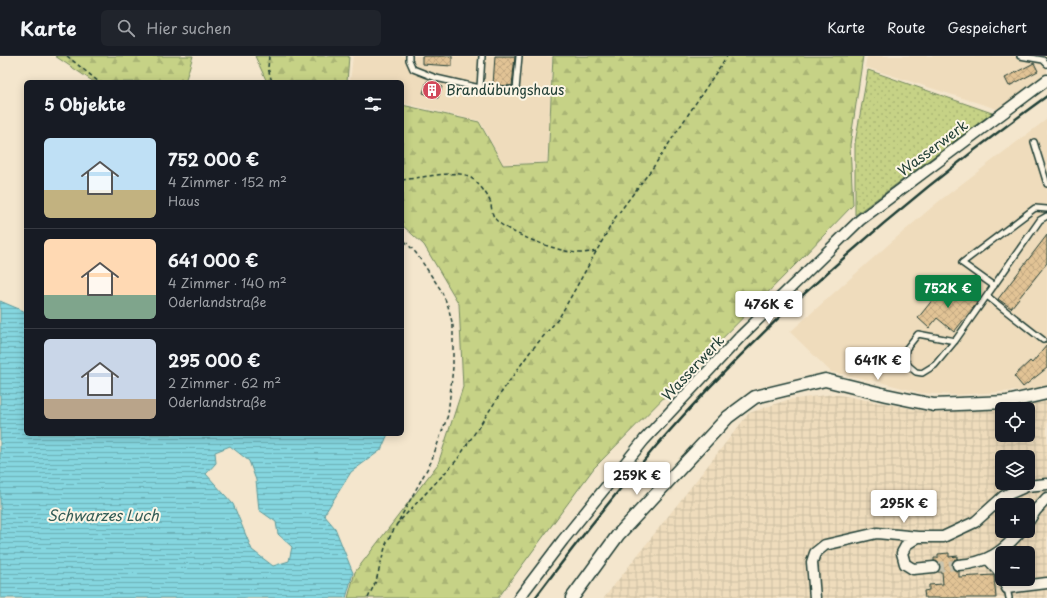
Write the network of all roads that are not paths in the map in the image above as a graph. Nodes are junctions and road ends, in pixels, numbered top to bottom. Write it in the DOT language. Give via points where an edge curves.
graph roads {
  1 [pos="409,56"];
  2 [pos="482,56"];
  3 [pos="519,56"];
  4 [pos="1020,56"];
  5 [pos="1047,64"];
  6 [pos="1047,80"];
  7 [pos="480,88"];
  8 [pos="1034,142"];
  9 [pos="1047,184"];
  10 [pos="1047,209"];
  11 [pos="1047,216"];
  12 [pos="994,286"];
  13 [pos="987,296"];
  14 [pos="1043,340"];
  15 [pos="955,341"];
  16 [pos="1047,393"];
  17 [pos="1047,484"];
  18 [pos="1047,498"];
  19 [pos="1035,512"];
  20 [pos="918,537"];
  21 [pos="1015,538"];
  22 [pos="988,559"];
  23 [pos="958,565"];
  24 [pos="934,567"];
  25 [pos="995,567"];
  26 [pos="1047,583"];
  27 [pos="1035,584"];
  28 [pos="518,598"];
  29 [pos="572,598"];
  30 [pos="815,598"];
  1 -- 7 [label="lane" via="413,69 436,78"];
  2 -- 7 [label="lane"];
  3 -- 7 [label="lane" via="516,90"];
  4 -- 5 [label="lane" via="1043,60"];
  6 -- 28 [label="street, Wasserwerk" via="860,220 741,336 644,440"];
  8 -- 9 [label="lane"];
  10 -- 12 [label="lane" via="1035,208 962,263"];
  11 -- 12 [label="lane" via="1040,220"];
  12 -- 13 [label="lane"];
  13 -- 14 [label="lane"];
  13 -- 15 [label="lane"];
  15 -- 15 [label="lane" via="918,334 906,349 905,360 916,372 922,372 935,365"];
  16 -- 29 [label="street" via="1007,402 934,405 825,380 755,396 728,417 618,534"];
  17 -- 20 [label="street" via="1027,486 1004,496 975,522 943,537"];
  18 -- 19 [label="street"];
  20 -- 24 [label="street" via="907,544 902,553 905,564 913,569"];
  20 -- 30 [label="street" via="877,533 824,545 815,553 812,562"];
  21 -- 22 [label="street" via="1008,546"];
  22 -- 23 [label="street"];
  22 -- 25 [label="street"];
  26 -- 27 [label="street"];
}
